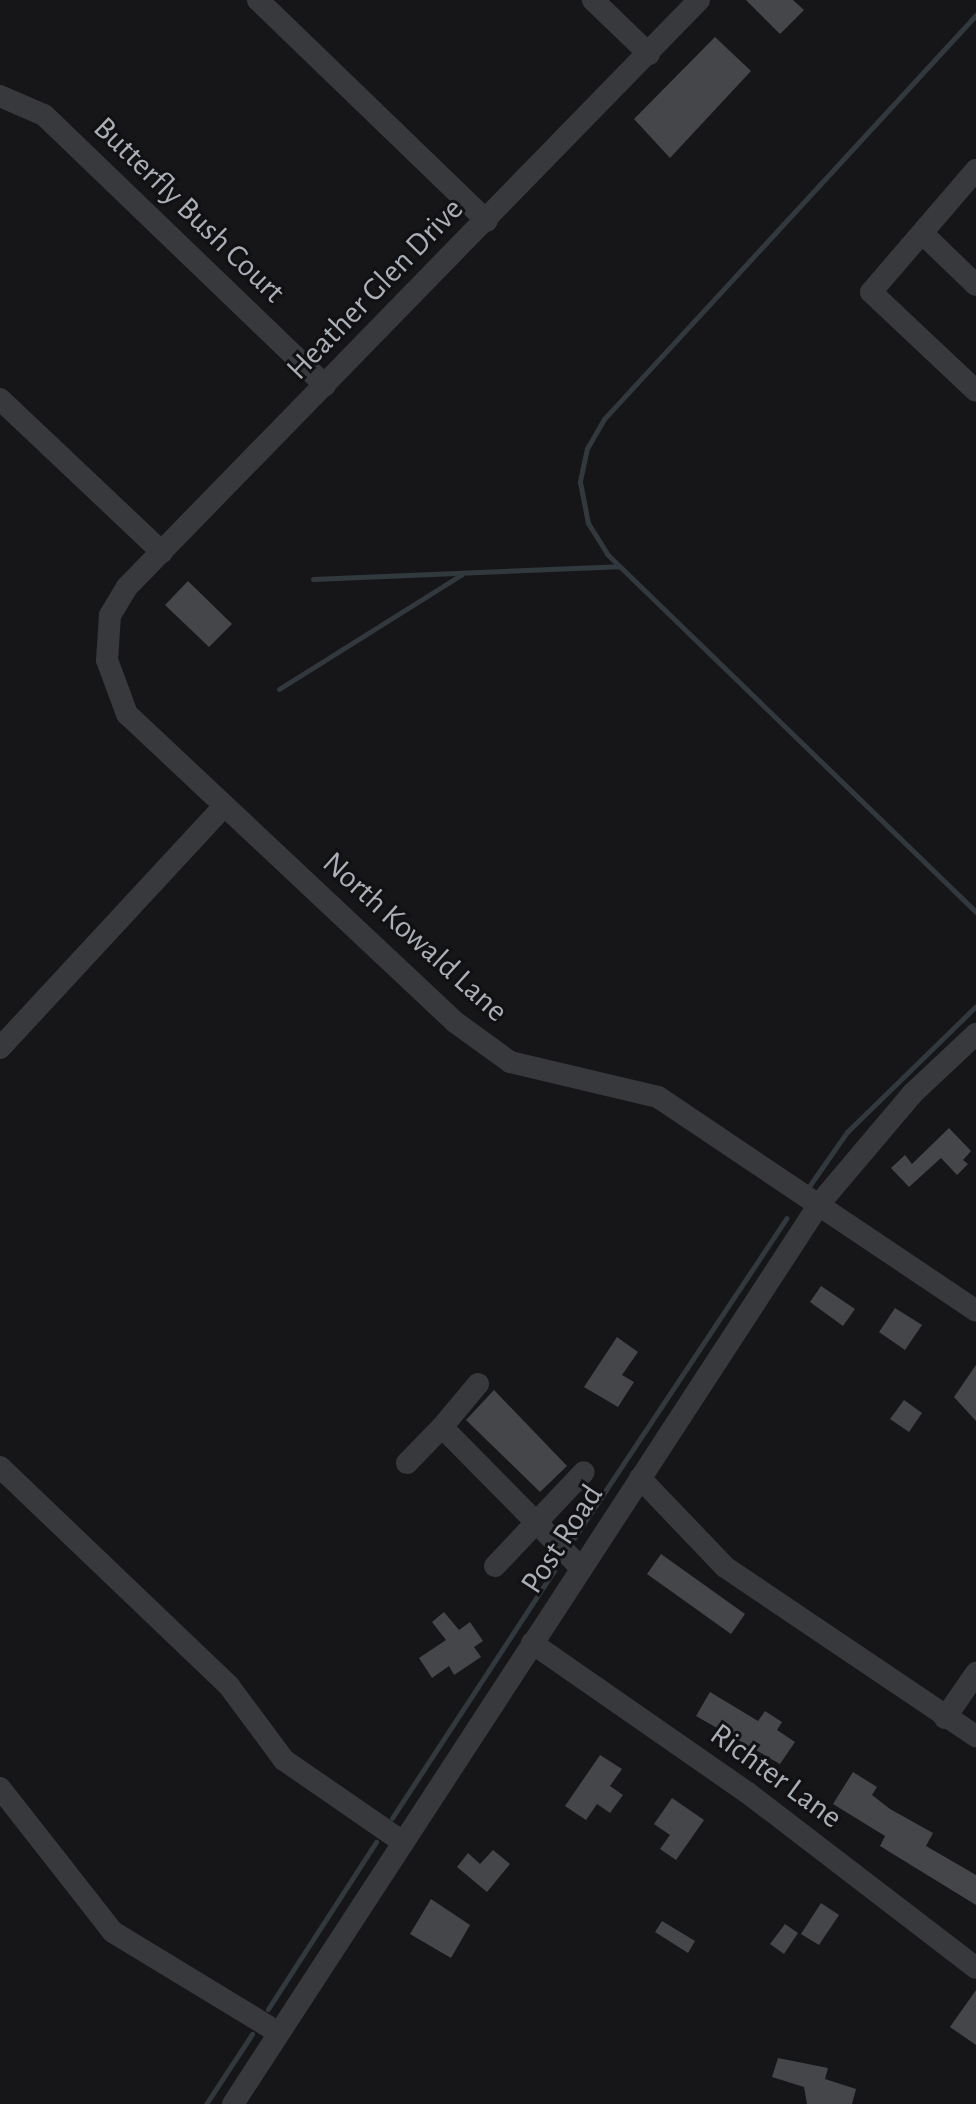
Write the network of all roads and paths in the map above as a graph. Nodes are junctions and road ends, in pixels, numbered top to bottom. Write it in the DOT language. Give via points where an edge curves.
graph roads {
  1 [pos="258,0"];
  2 [pos="593,0"];
  3 [pos="699,0"];
  4 [pos="649,54"];
  5 [pos="0,96"];
  6 [pos="976,170"];
  7 [pos="487,221"];
  8 [pos="922,233"];
  9 [pos="976,285"];
  10 [pos="325,385"];
  11 [pos="976,391"];
  12 [pos="0,399"];
  13 [pos="162,552"];
  14 [pos="107,630"];
  15 [pos="224,806"];
  16 [pos="976,1034"];
  17 [pos="0,1048"];
  18 [pos="818,1207"];
  19 [pos="976,1311"];
  20 [pos="478,1384"];
  21 [pos="442,1427"];
  22 [pos="407,1463"];
  23 [pos="0,1467"];
  24 [pos="584,1472"];
  25 [pos="640,1478"];
  26 [pos="538,1520"];
  27 [pos="495,1566"];
  28 [pos="581,1568"];
  29 [pos="532,1643"];
  30 [pos="976,1673"];
  31 [pos="945,1718"];
  32 [pos="976,1736"];
  33 [pos="0,1788"];
  34 [pos="403,1842"];
  35 [pos="976,1968"];
  36 [pos="279,2033"];
  37 [pos="233,2104"];
  1 -- 7 [label="street"];
  2 -- 4 [label="street"];
  3 -- 4 [label="street, Heather Glen Drive"];
  4 -- 7 [label="street, Heather Glen Drive"];
  5 -- 10 [label="street, Butterfly Bush Court" via="44,115"];
  6 -- 8 [label="street"];
  7 -- 10 [label="street, Heather Glen Drive"];
  8 -- 9 [label="street"];
  8 -- 11 [label="street" via="871,292"];
  10 -- 13 [label="street, Heather Glen Drive"];
  12 -- 13 [label="street"];
  13 -- 14 [label="street, Heather Glen Drive" via="127,587"];
  14 -- 15 [label="street, North Kowald Lane" via="115,695 127,714"];
  15 -- 17 [label="street"];
  15 -- 18 [label="street, North Kowald Lane" via="455,1022 510,1062 658,1097"];
  16 -- 18 [label="street, Post Road" via="912,1094"];
  18 -- 19 [label="street, North Kowald Lane"];
  18 -- 25 [label="street, Post Road"];
  20 -- 21 [label="street"];
  21 -- 22 [label="street"];
  21 -- 26 [label="street"];
  23 -- 34 [label="street" via="229,1686 284,1760"];
  24 -- 26 [label="street"];
  25 -- 28 [label="street, Post Road"];
  25 -- 31 [label="street" via="725,1567"];
  26 -- 27 [label="street"];
  26 -- 28 [label="street"];
  28 -- 29 [label="street, Post Road"];
  29 -- 34 [label="street, Post Road"];
  29 -- 35 [label="street, Richter Lane" via="748,1793"];
  30 -- 31 [label="street"];
  31 -- 32 [label="street"];
  33 -- 36 [label="street" via="113,1932"];
  34 -- 36 [label="street, Post Road"];
  36 -- 37 [label="street, Post Road"];
}
